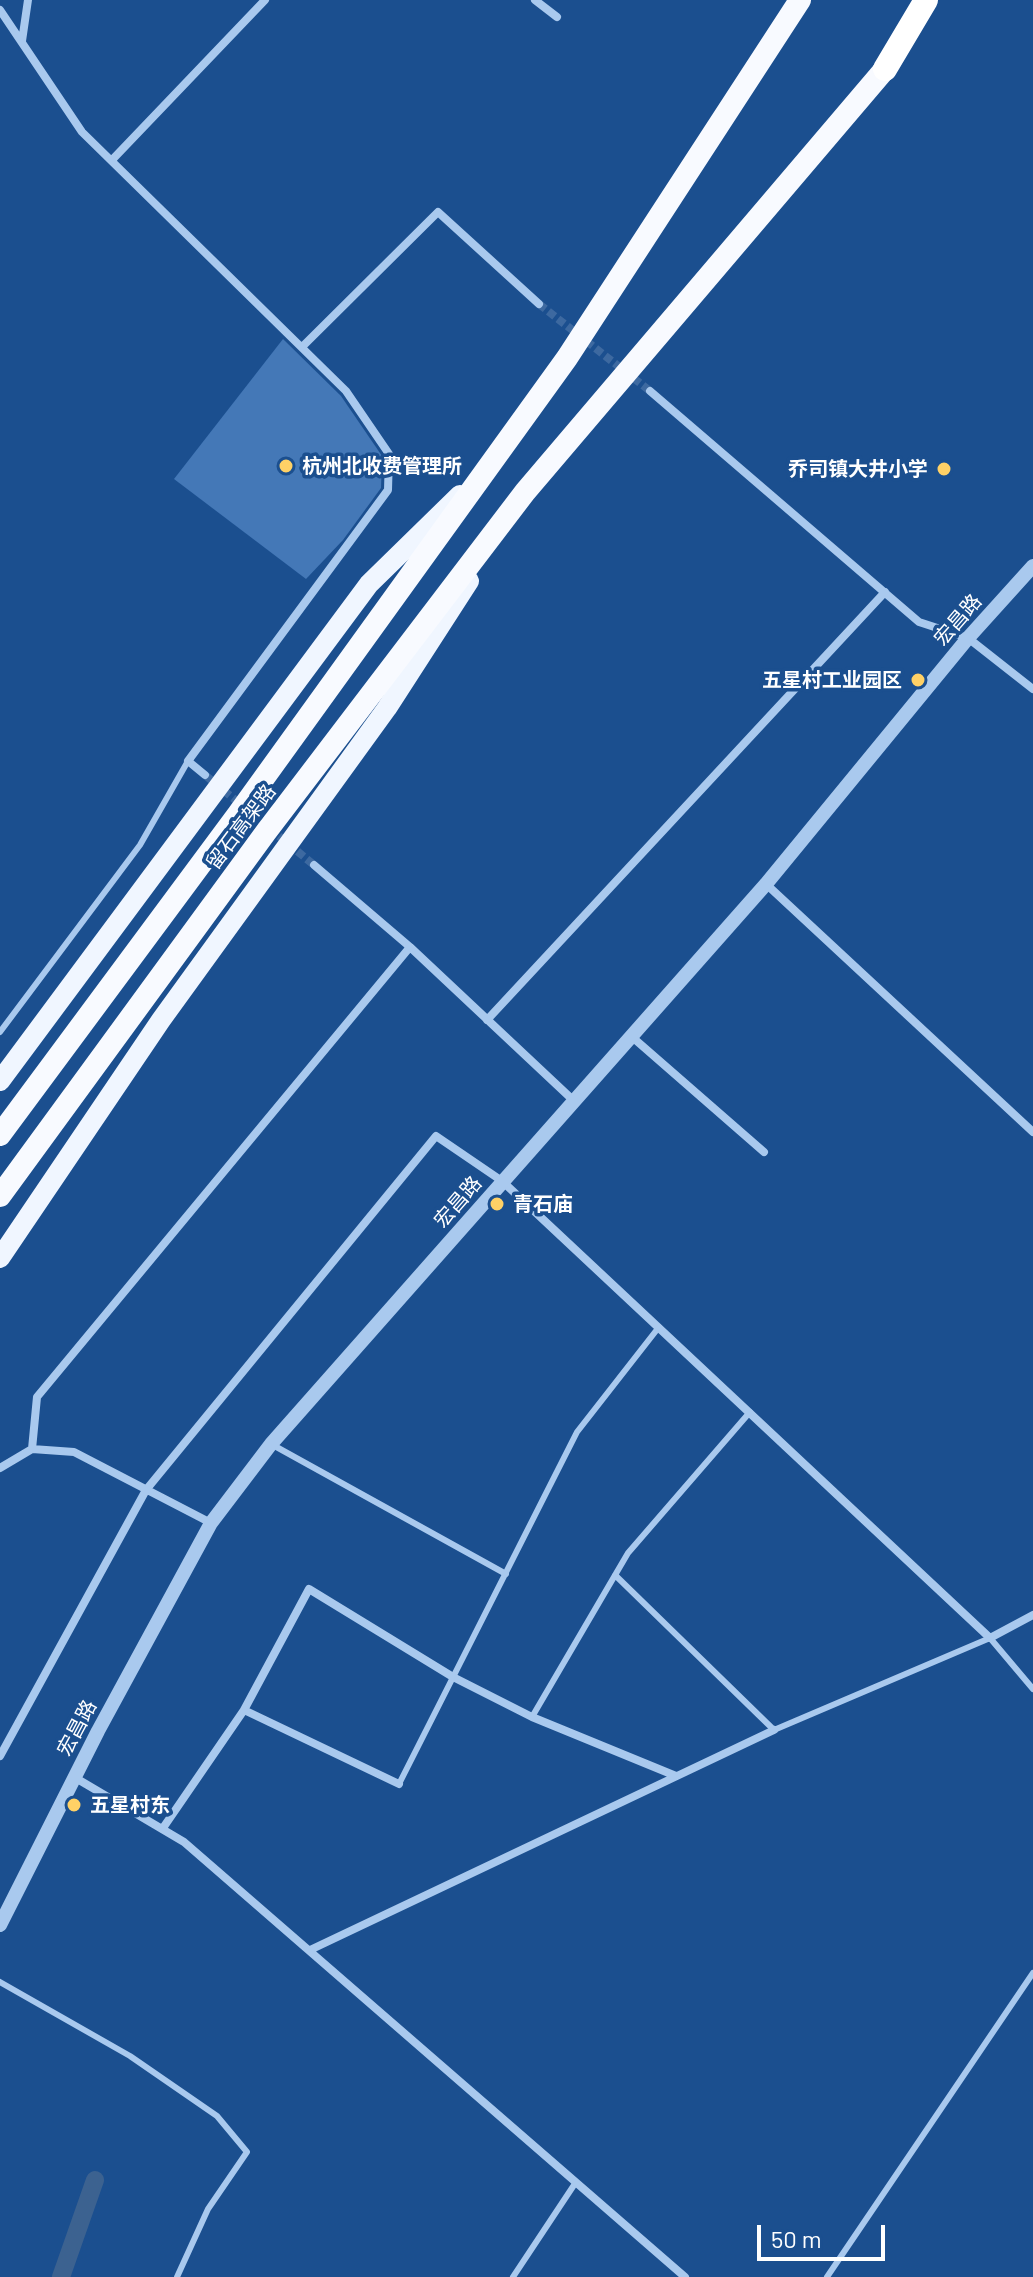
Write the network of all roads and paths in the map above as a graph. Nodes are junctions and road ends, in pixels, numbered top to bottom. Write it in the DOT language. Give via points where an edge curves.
graph roads {
  1 [pos="28,0"];
  2 [pos="265,0"];
  3 [pos="535,0"];
  4 [pos="800,0"];
  5 [pos="926,0"];
  6 [pos="0,10"];
  7 [pos="557,17"];
  8 [pos="22,42"];
  9 [pos="885,69"];
  10 [pos="112,160"];
  11 [pos="539,304"];
  12 [pos="302,347"];
  13 [pos="650,391"];
  14 [pos="492,465"];
  15 [pos="525,492"];
  16 [pos="1033,566"];
  17 [pos="885,592"];
  18 [pos="968,638"];
  19 [pos="1033,689"];
  20 [pos="188,761"];
  21 [pos="205,775"];
  22 [pos="314,865"];
  23 [pos="766,884"];
  24 [pos="410,947"];
  25 [pos="487,1020"];
  26 [pos="0,1032"];
  27 [pos="631,1036"];
  28 [pos="0,1081"];
  29 [pos="574,1101"];
  30 [pos="1033,1132"];
  31 [pos="0,1135"];
  32 [pos="764,1152"];
  33 [pos="502,1181"];
  34 [pos="0,1196"];
  35 [pos="0,1258"];
  36 [pos="659,1327"];
  37 [pos="750,1412"];
  38 [pos="271,1444"];
  39 [pos="32,1449"];
  40 [pos="0,1468"];
  41 [pos="146,1490"];
  42 [pos="211,1523"];
  43 [pos="506,1574"];
  44 [pos="615,1575"];
  45 [pos="1033,1615"];
  46 [pos="990,1638"];
  47 [pos="453,1677"];
  48 [pos="1033,1689"];
  49 [pos="244,1710"];
  50 [pos="532,1717"];
  51 [pos="774,1730"];
  52 [pos="0,1756"];
  53 [pos="676,1776"];
  54 [pos="74,1777"];
  55 [pos="399,1784"];
  56 [pos="163,1828"];
  57 [pos="0,1925"];
  58 [pos="310,1950"];
  59 [pos="1033,1973"];
  60 [pos="0,1982"];
  61 [pos="576,2182"];
  62 [pos="177,2277"];
  63 [pos="513,2277"];
  64 [pos="685,2277"];
  65 [pos="827,2277"];
  1 -- 8 [label="street"];
  2 -- 10 [label="street"];
  3 -- 7 [label="street"];
  4 -- 14 [label="highway, 留石高架路"];
  5 -- 9 [label="highway"];
  6 -- 8 [label="street"];
  8 -- 10 [label="street" via="82,132"];
  9 -- 15 [label="highway, 留石高架路"];
  10 -- 12 [label="street"];
  11 -- 12 [label="street" via="438,212"];
  12 -- 20 [label="street" via="346,391 389,454 388,490"];
  13 -- 17 [label="street"];
  14 -- 28 [label="main road" via="369,584"];
  14 -- 31 [label="highway, 留石高架路"];
  15 -- 34 [label="highway, 留石高架路" via="266,832"];
  15 -- 35 [label="main road" via="387,708 161,1020"];
  16 -- 18 [label="street, 宏昌路"];
  17 -- 18 [label="street" via="919,622"];
  17 -- 25 [label="street"];
  18 -- 19 [label="street"];
  18 -- 23 [label="street, 宏昌路"];
  20 -- 21 [label="street"];
  20 -- 26 [label="lane" via="140,845"];
  22 -- 24 [label="street"];
  23 -- 27 [label="street, 宏昌路"];
  23 -- 30 [label="street"];
  24 -- 25 [label="street"];
  24 -- 39 [label="street" via="37,1397"];
  25 -- 29 [label="street"];
  27 -- 29 [label="street, 宏昌路"];
  27 -- 32 [label="street"];
  29 -- 33 [label="street, 宏昌路"];
  33 -- 36 [label="street"];
  33 -- 38 [label="street, 宏昌路"];
  33 -- 41 [label="street" via="436,1136"];
  36 -- 37 [label="street"];
  36 -- 43 [label="lane" via="577,1432"];
  37 -- 44 [label="lane" via="655,1519"];
  37 -- 46 [label="street"];
  38 -- 42 [label="street, 宏昌路"];
  38 -- 43 [label="lane"];
  39 -- 40 [label="street"];
  39 -- 41 [label="street" via="74,1452"];
  41 -- 42 [label="street"];
  41 -- 52 [label="street"];
  42 -- 54 [label="street, 宏昌路"];
  43 -- 47 [label="lane"];
  44 -- 50 [label="lane"];
  44 -- 51 [label="lane"];
  45 -- 46 [label="street"];
  46 -- 48 [label="lane"];
  46 -- 51 [label="lane"];
  47 -- 49 [label="street" via="309,1589"];
  47 -- 50 [label="street"];
  47 -- 55 [label="lane"];
  49 -- 55 [label="street"];
  49 -- 56 [label="street"];
  50 -- 53 [label="street"];
  51 -- 53 [label="street"];
  53 -- 58 [label="street"];
  54 -- 56 [label="street"];
  54 -- 57 [label="street, 宏昌路"];
  56 -- 58 [label="street"];
  58 -- 61 [label="street"];
  59 -- 65 [label="lane"];
  60 -- 62 [label="lane" via="130,2056 217,2116 247,2152 208,2209"];
  61 -- 63 [label="lane"];
  61 -- 64 [label="street"];
}
